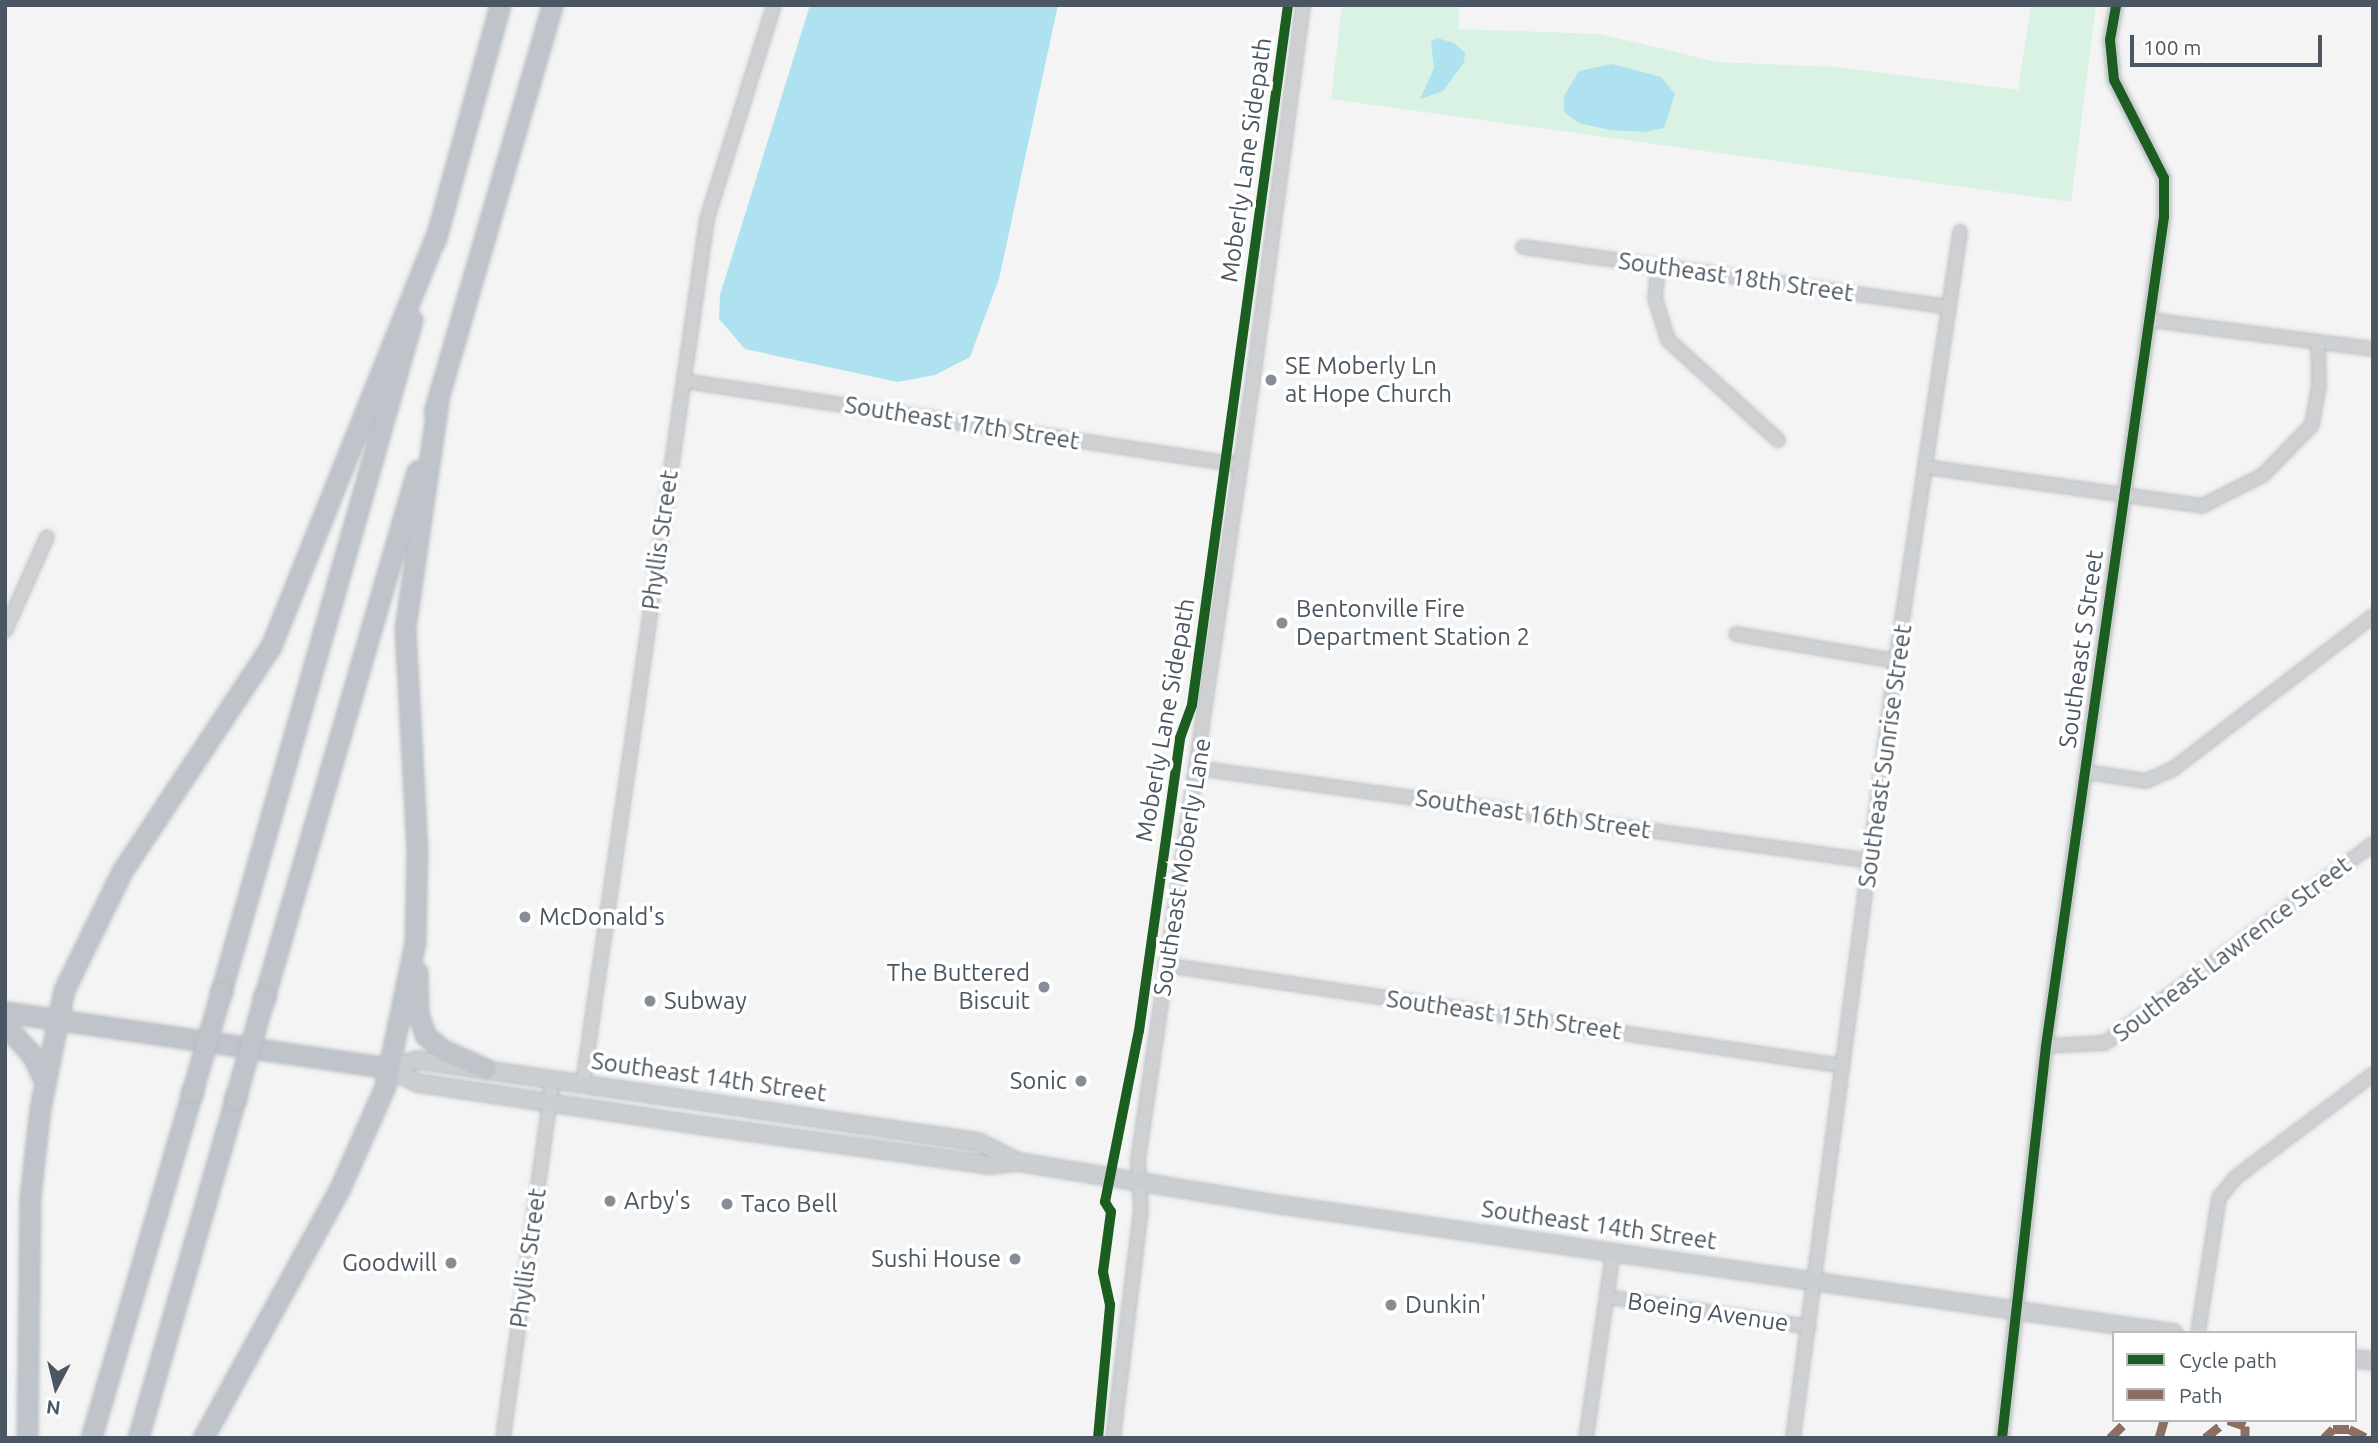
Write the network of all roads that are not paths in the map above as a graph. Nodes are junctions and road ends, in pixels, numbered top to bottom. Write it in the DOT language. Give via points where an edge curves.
graph roads {
  1 [pos="500,5"];
  2 [pos="552,5"];
  3 [pos="774,5"];
  4 [pos="1303,5"];
  5 [pos="2102,5"];
  6 [pos="2116,7"];
  7 [pos="438,230"];
  8 [pos="1960,232"];
  9 [pos="1523,247"];
  10 [pos="1658,266"];
  11 [pos="1949,307"];
  12 [pos="2150,320"];
  13 [pos="2318,342"];
  14 [pos="2373,349"];
  15 [pos="684,381"];
  16 [pos="438,401"];
  17 [pos="1778,440"];
  18 [pos="1240,465"];
  19 [pos="1926,467"];
  20 [pos="2123,499"];
  21 [pos="47,537"];
  22 [pos="2373,616"];
  23 [pos="5,631"];
  24 [pos="1737,634"];
  25 [pos="1896,661"];
  26 [pos="1196,768"];
  27 [pos="2086,772"];
  28 [pos="2373,844"];
  29 [pos="1871,861"];
  30 [pos="415,942"];
  31 [pos="1165,965"];
  32 [pos="5,1012"];
  33 [pos="59,1019"];
  34 [pos="5,1025"];
  35 [pos="2046,1046"];
  36 [pos="1843,1066"];
  37 [pos="388,1068"];
  38 [pos="486,1069"];
  39 [pos="2373,1074"];
  40 [pos="553,1079"];
  41 [pos="45,1082"];
  42 [pos="583,1083"];
  43 [pos="550,1103"];
  44 [pos="1017,1162"];
  45 [pos="1140,1181"];
  46 [pos="1613,1252"];
  47 [pos="1815,1281"];
  48 [pos="1607,1297"];
  49 [pos="2017,1310"];
  50 [pos="1809,1327"];
  51 [pos="2160,1331"];
  52 [pos="2198,1331"];
  53 [pos="27,1438"];
  54 [pos="91,1438"];
  55 [pos="138,1438"];
  56 [pos="203,1438"];
  57 [pos="503,1438"];
  58 [pos="1113,1438"];
  59 [pos="1586,1438"];
  60 [pos="1793,1438"];
  61 [pos="2002,1438"];
  1 -- 7 [label="highway"];
  2 -- 16 [label="highway"];
  3 -- 15 [label="street, Phyllis Street" via="708,216"];
  4 -- 18 [label="street, Southeast Moberly Lane"];
  5 -- 6 [label="street"];
  6 -- 12 [label="street, Southeast S Street" via="2110,40 2114,80 2164,178 2164,217"];
  7 -- 33 [label="highway" via="271,646 121,871 64,990"];
  7 -- 54 [label="highway, bridge"];
  8 -- 11 [label="street, Southeast Sunrise Street"];
  9 -- 10 [label="street, Southeast 18th Street"];
  10 -- 11 [label="street, Southeast 18th Street"];
  10 -- 17 [label="street" via="1656,298 1668,340"];
  11 -- 19 [label="street, Southeast Sunrise Street"];
  12 -- 13 [label="street"];
  12 -- 20 [label="street, Southeast S Street"];
  13 -- 14 [label="street"];
  13 -- 20 [label="street" via="2319,387 2312,425 2263,475 2202,506"];
  15 -- 18 [label="street, Southeast 17th Street"];
  15 -- 42 [label="street, Phyllis Street"];
  16 -- 30 [label="highway" via="405,628 417,850"];
  16 -- 55 [label="highway, bridge"];
  18 -- 26 [label="street, Southeast Moberly Lane"];
  19 -- 20 [label="street"];
  19 -- 25 [label="street, Southeast Sunrise Street"];
  20 -- 27 [label="street, Southeast S Street"];
  21 -- 23 [label="street"];
  22 -- 27 [label="street" via="2173,769 2146,781"];
  24 -- 25 [label="street"];
  25 -- 29 [label="street, Southeast Sunrise Street"];
  26 -- 29 [label="street, Southeast 16th Street"];
  26 -- 31 [label="street, Southeast Moberly Lane"];
  27 -- 35 [label="street, Southeast S Street"];
  28 -- 35 [label="street, Southeast Lawrence Street" via="2105,1043"];
  29 -- 36 [label="street, Southeast Sunrise Street"];
  30 -- 37 [label="highway"];
  30 -- 38 [label="highway" via="417,1004 425,1035 443,1051"];
  31 -- 36 [label="street, Southeast 15th Street"];
  31 -- 45 [label="street, Southeast Moberly Lane" via="1138,1160"];
  32 -- 33 [label="highway, Southeast 14th Street"];
  33 -- 37 [label="highway, Southeast 14th Street"];
  33 -- 41 [label="highway"];
  34 -- 41 [label="highway" via="32,1055"];
  35 -- 49 [label="street, Southeast S Street"];
  36 -- 47 [label="street, Southeast Sunrise Street"];
  37 -- 38 [label="main road, Southeast 14th Street" via="417,1060"];
  37 -- 43 [label="main road, Southeast 14th Street" via="418,1083"];
  37 -- 56 [label="highway" via="386,1086 339,1190"];
  38 -- 40 [label="main road, Southeast 14th Street"];
  39 -- 52 [label="street" via="2236,1177 2219,1198"];
  40 -- 42 [label="main road, Southeast 14th Street"];
  40 -- 43 [label="street, Phyllis Street"];
  41 -- 53 [label="highway" via="30,1197"];
  42 -- 44 [label="main road, Southeast 14th Street" via="979,1142"];
  43 -- 44 [label="main road, Southeast 14th Street" via="990,1165"];
  43 -- 57 [label="street, Phyllis Street"];
  44 -- 45 [label="main road, Southeast 14th Street"];
  45 -- 46 [label="main road, Southeast 14th Street"];
  45 -- 58 [label="street, Southeast Moberly Lane" via="1140,1217"];
  46 -- 47 [label="main road, Southeast 14th Street"];
  46 -- 48 [label="street"];
  47 -- 49 [label="main road, Southeast 14th Street"];
  47 -- 50 [label="street, Southeast Sunrise Street"];
  48 -- 50 [label="street, Boeing Avenue"];
  48 -- 59 [label="street"];
  49 -- 51 [label="main road, Southeast 14th Street"];
  49 -- 61 [label="street, Southeast S Street"];
  50 -- 60 [label="street, Southeast Sunrise Street"];
}
